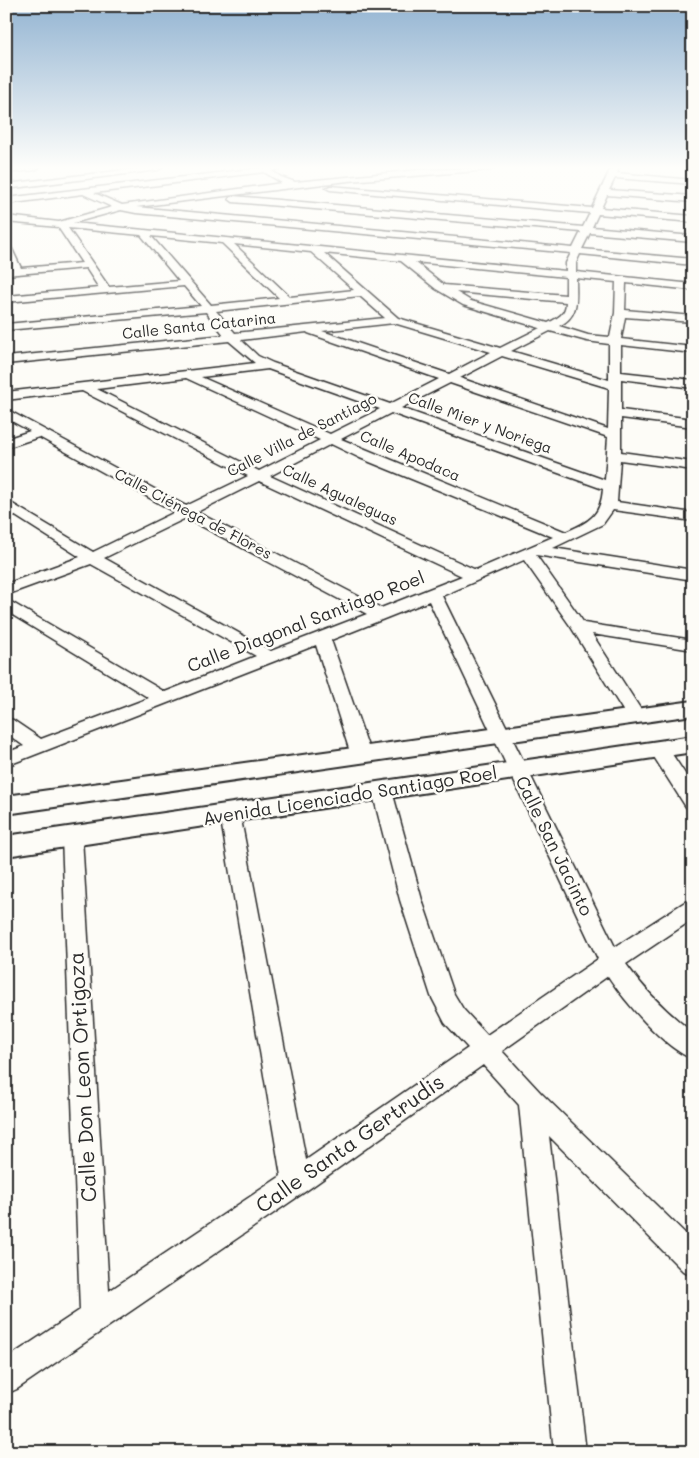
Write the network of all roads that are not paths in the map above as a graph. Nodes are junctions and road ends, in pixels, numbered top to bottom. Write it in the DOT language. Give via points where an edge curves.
graph roads {
  1 [pos="69,236"];
  2 [pos="146,236"];
  3 [pos="184,236"];
  4 [pos="314,236"];
  5 [pos="359,236"];
  6 [pos="583,236"];
  7 [pos="657,236"];
  8 [pos="693,239"];
  9 [pos="224,240"];
  10 [pos="354,242"];
  11 [pos="6,247"];
  12 [pos="313,249"];
  13 [pos="576,252"];
  14 [pos="401,257"];
  15 [pos="693,262"];
  16 [pos="89,265"];
  17 [pos="18,271"];
  18 [pos="6,272"];
  19 [pos="571,274"];
  20 [pos="621,279"];
  21 [pos="185,283"];
  22 [pos="440,287"];
  23 [pos="693,287"];
  24 [pos="106,290"];
  25 [pos="364,292"];
  26 [pos="6,299"];
  27 [pos="572,299"];
  28 [pos="287,300"];
  29 [pos="208,310"];
  30 [pos="620,313"];
  31 [pos="693,319"];
  32 [pos="394,320"];
  33 [pos="6,327"];
  34 [pos="550,328"];
  35 [pos="309,329"];
  36 [pos="233,338"];
  37 [pos="614,343"];
  38 [pos="693,350"];
  39 [pos="501,352"];
  40 [pos="6,361"];
  41 [pos="269,365"];
  42 [pos="188,375"];
  43 [pos="448,379"];
  44 [pos="614,380"];
  45 [pos="693,384"];
  46 [pos="84,387"];
  47 [pos="6,396"];
  48 [pos="390,408"];
  49 [pos="6,412"];
  50 [pos="612,413"];
  51 [pos="693,423"];
  52 [pos="40,432"];
  53 [pos="614,435"];
  54 [pos="329,439"];
  55 [pos="6,444"];
  56 [pos="614,455"];
  57 [pos="693,466"];
  58 [pos="259,476"];
  59 [pos="610,487"];
  60 [pos="6,504"];
  61 [pos="609,505"];
  62 [pos="186,512"];
  63 [pos="23,515"];
  64 [pos="693,517"];
  65 [pos="6,520"];
  66 [pos="566,537"];
  67 [pos="531,551"];
  68 [pos="92,558"];
  69 [pos="693,575"];
  70 [pos="476,576"];
  71 [pos="6,590"];
  72 [pos="432,594"];
  73 [pos="6,604"];
  74 [pos="380,614"];
  75 [pos="579,626"];
  76 [pos="322,636"];
  77 [pos="693,645"];
  78 [pos="270,657"];
  79 [pos="164,699"];
  80 [pos="693,708"];
  81 [pos="636,716"];
  82 [pos="6,724"];
  83 [pos="504,735"];
  84 [pos="693,744"];
  85 [pos="40,747"];
  86 [pos="659,749"];
  87 [pos="361,755"];
  88 [pos="6,760"];
  89 [pos="518,770"];
  90 [pos="382,791"];
  91 [pos="693,802"];
  92 [pos="6,805"];
  93 [pos="230,814"];
  94 [pos="72,836"];
  95 [pos="6,846"];
  96 [pos="693,908"];
  97 [pos="611,962"];
  98 [pos="693,1048"];
  99 [pos="486,1051"];
  100 [pos="532,1101"];
  101 [pos="296,1182"];
  102 [pos="693,1261"];
  103 [pos="95,1317"];
  104 [pos="6,1378"];
  105 [pos="573,1447"];
  1 -- 16 [label="street"];
  2 -- 21 [label="street, Calle Mier y Noriega"];
  3 -- 9 [label="street"];
  4 -- 10 [label="street"];
  5 -- 10 [label="street"];
  6 -- 13 [label="street, Calle Villa de Santiago"];
  7 -- 8 [label="street"];
  9 -- 12 [label="street"];
  9 -- 28 [label="street"];
  10 -- 12 [label="street"];
  10 -- 13 [label="street"];
  10 -- 14 [label="street"];
  11 -- 17 [label="street"];
  12 -- 25 [label="street"];
  13 -- 15 [label="street"];
  13 -- 19 [label="street, Calle Villa de Santiago"];
  14 -- 19 [label="street"];
  14 -- 22 [label="street"];
  16 -- 17 [label="street"];
  16 -- 24 [label="street"];
  17 -- 18 [label="street"];
  19 -- 20 [label="street"];
  19 -- 27 [label="street, Calle Villa de Santiago"];
  20 -- 23 [label="street"];
  20 -- 30 [label="street"];
  21 -- 24 [label="street"];
  21 -- 29 [label="street, Calle Mier y Noriega"];
  22 -- 27 [label="street"];
  22 -- 34 [label="street" via="467,303"];
  24 -- 26 [label="street"];
  25 -- 28 [label="street"];
  25 -- 32 [label="street"];
  27 -- 34 [label="street, Calle Villa de Santiago" via="568,315"];
  28 -- 29 [label="street"];
  29 -- 33 [label="street"];
  29 -- 36 [label="street, Calle Mier y Noriega"];
  30 -- 31 [label="street"];
  30 -- 37 [label="street"];
  32 -- 35 [label="street, Calle Santa Catarina"];
  32 -- 39 [label="street"];
  34 -- 37 [label="street"];
  34 -- 39 [label="street, Calle Villa de Santiago"];
  35 -- 36 [label="street, Calle Santa Catarina"];
  35 -- 43 [label="street"];
  36 -- 40 [label="street, Calle Santa Catarina"];
  36 -- 41 [label="street, Calle Mier y Noriega" via="254,358"];
  37 -- 38 [label="street"];
  37 -- 44 [label="street"];
  39 -- 43 [label="street, Calle Villa de Santiago"];
  39 -- 44 [label="street"];
  41 -- 42 [label="street"];
  41 -- 48 [label="street, Calle Mier y Noriega"];
  42 -- 46 [label="street"];
  42 -- 54 [label="street, Calle Apodaca"];
  43 -- 48 [label="street, Calle Villa de Santiago"];
  43 -- 53 [label="street"];
  44 -- 45 [label="street"];
  44 -- 50 [label="street"];
  46 -- 47 [label="street"];
  46 -- 58 [label="street, Calle Agualeguas"];
  48 -- 54 [label="street, Calle Villa de Santiago"];
  48 -- 59 [label="street, Calle Mier y Noriega"];
  49 -- 52 [label="street, Calle Ciénega de Flores"];
  50 -- 51 [label="street"];
  50 -- 53 [label="street"];
  52 -- 55 [label="street"];
  52 -- 62 [label="street, Calle Ciénega de Flores"];
  53 -- 56 [label="street"];
  54 -- 58 [label="street, Calle Villa de Santiago"];
  54 -- 66 [label="street, Calle Apodaca"];
  56 -- 57 [label="street"];
  56 -- 59 [label="street"];
  58 -- 62 [label="street, Calle Villa de Santiago"];
  58 -- 70 [label="street, Calle Agualeguas"];
  59 -- 61 [label="street"];
  60 -- 63 [label="street"];
  61 -- 64 [label="street"];
  61 -- 66 [label="street, Calle Diagonal Santiago Roel" via="598,521"];
  62 -- 68 [label="street, Calle Villa de Santiago"];
  62 -- 74 [label="street, Calle Ciénega de Flores"];
  63 -- 65 [label="street"];
  63 -- 68 [label="street"];
  66 -- 67 [label="street, Calle Diagonal Santiago Roel"];
  67 -- 69 [label="street"];
  67 -- 70 [label="street, Calle Diagonal Santiago Roel"];
  67 -- 75 [label="street"];
  68 -- 71 [label="street, Calle Villa de Santiago"];
  68 -- 78 [label="street"];
  70 -- 72 [label="street, Calle Diagonal Santiago Roel"];
  72 -- 74 [label="street, Calle Diagonal Santiago Roel"];
  72 -- 83 [label="street, Calle San Jacinto"];
  73 -- 79 [label="street"];
  74 -- 76 [label="street, Calle Diagonal Santiago Roel"];
  75 -- 77 [label="street"];
  75 -- 81 [label="street"];
  76 -- 78 [label="street, Calle Diagonal Santiago Roel"];
  76 -- 87 [label="street"];
  78 -- 79 [label="street, Calle Diagonal Santiago Roel"];
  79 -- 85 [label="street, Calle Diagonal Santiago Roel"];
  80 -- 81 [label="street, Avenida Licenciado Santiago Roel"];
  81 -- 83 [label="street, Avenida Licenciado Santiago Roel"];
  82 -- 85 [label="street"];
  83 -- 87 [label="street, Avenida Licenciado Santiago Roel"];
  83 -- 89 [label="street, Calle San Jacinto"];
  84 -- 86 [label="street, Avenida Licenciado Santiago Roel"];
  85 -- 88 [label="street, Calle Diagonal Santiago Roel"];
  86 -- 89 [label="street, Avenida Licenciado Santiago Roel"];
  86 -- 91 [label="street"];
  87 -- 92 [label="street, Avenida Licenciado Santiago Roel"];
  89 -- 90 [label="street, Avenida Licenciado Santiago Roel"];
  89 -- 97 [label="street, Calle San Jacinto"];
  90 -- 93 [label="street, Avenida Licenciado Santiago Roel"];
  90 -- 99 [label="street" via="410,900 443,996 454,1016"];
  93 -- 94 [label="street, Avenida Licenciado Santiago Roel"];
  93 -- 101 [label="street"];
  94 -- 95 [label="street, Avenida Licenciado Santiago Roel"];
  94 -- 103 [label="street, Calle Don Leon Ortigoza"];
  96 -- 97 [label="street, Calle Santa Gertrudis"];
  97 -- 98 [label="street" via="632,992"];
  97 -- 99 [label="street, Calle Santa Gertrudis"];
  99 -- 100 [label="street"];
  99 -- 101 [label="street, Calle Santa Gertrudis"];
  100 -- 102 [label="street"];
  100 -- 105 [label="street"];
  101 -- 103 [label="street, Calle Santa Gertrudis"];
  103 -- 104 [label="street, Calle Santa Gertrudis"];
}
